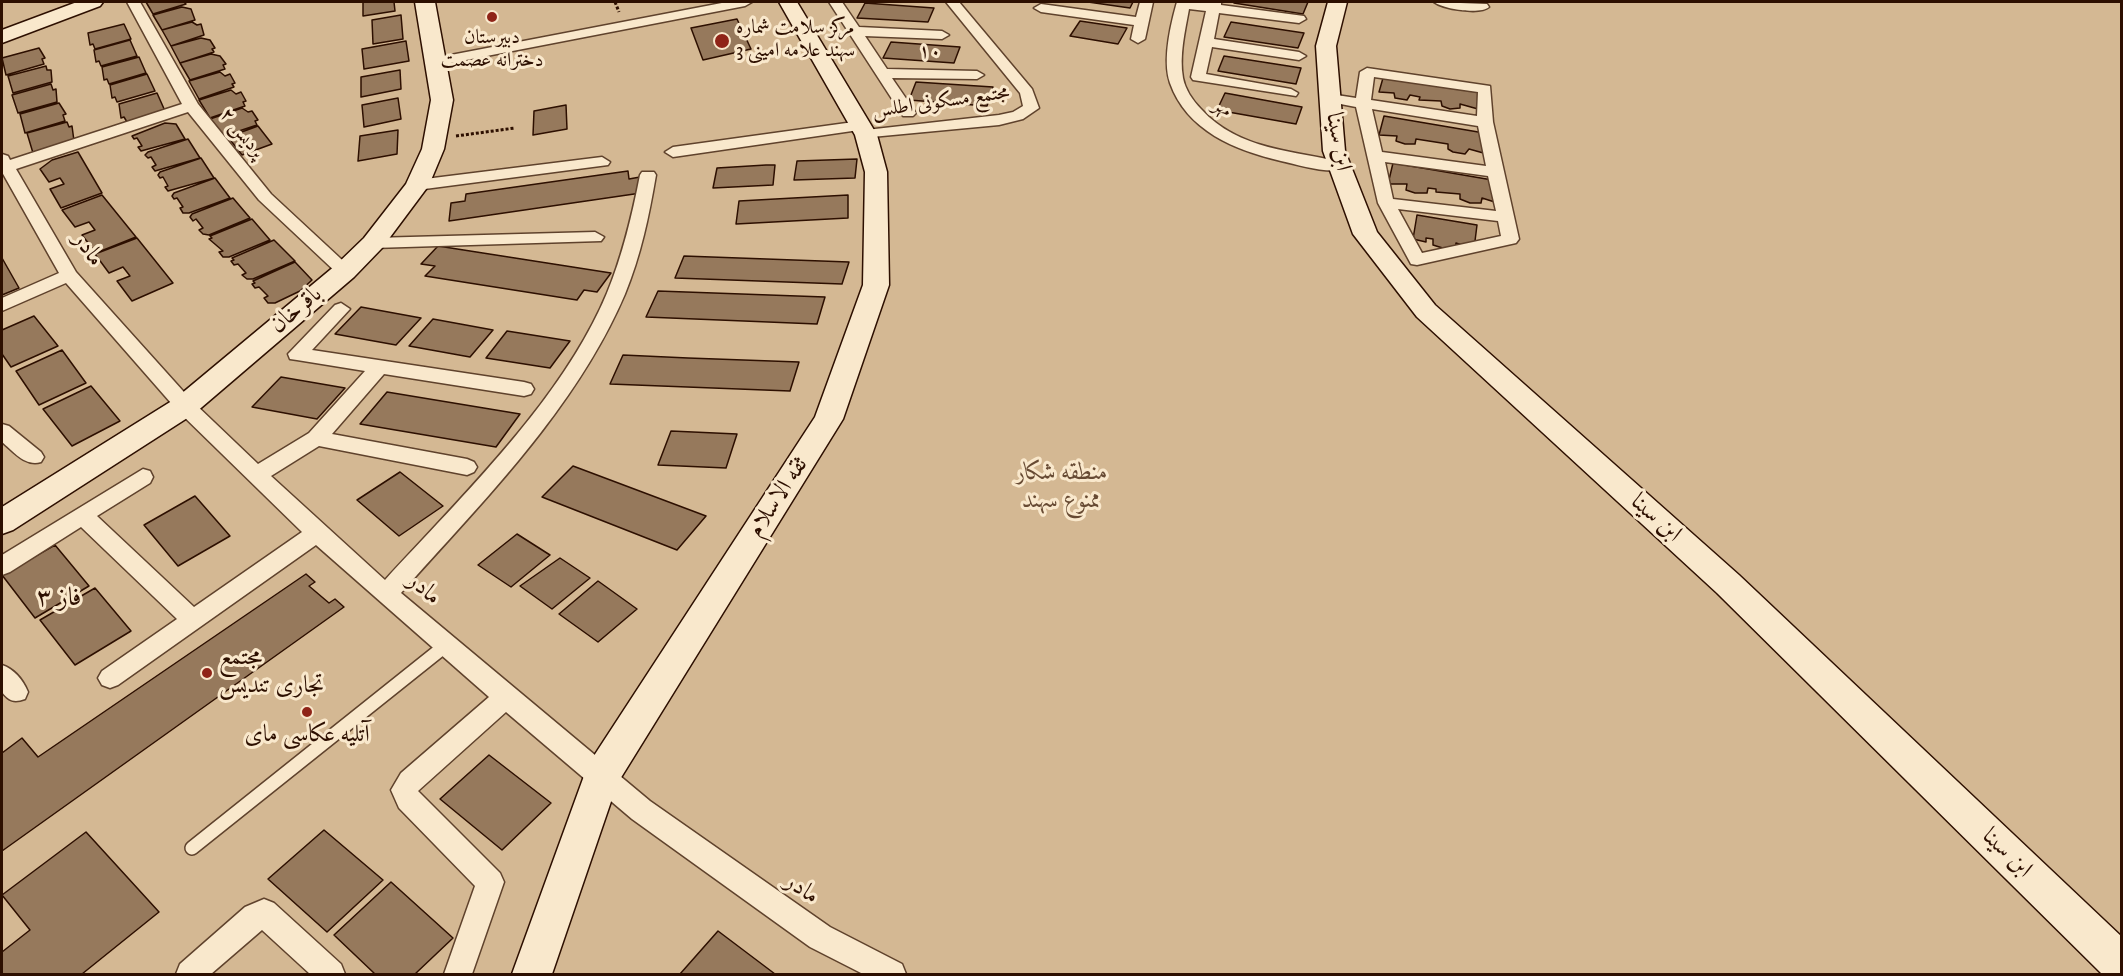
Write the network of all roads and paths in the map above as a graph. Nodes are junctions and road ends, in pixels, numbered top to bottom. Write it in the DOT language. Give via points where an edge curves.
graph roads {
  1 [pos="93,2"];
  2 [pos="134,2"];
  3 [pos="425,2"];
  4 [pos="745,2"];
  5 [pos="788,2"];
  6 [pos="836,2"];
  7 [pos="952,2"];
  8 [pos="1146,2"];
  9 [pos="1337,2"];
  10 [pos="1441,2"];
  11 [pos="1182,3"];
  12 [pos="1215,5"];
  13 [pos="1482,7"];
  14 [pos="1041,8"];
  15 [pos="1299,19"];
  16 [pos="1142,22"];
  17 [pos="855,31"];
  18 [pos="942,35"];
  19 [pos="2,37"];
  20 [pos="1138,39"];
  21 [pos="1205,42"];
  22 [pos="1299,56"];
  23 [pos="435,62"];
  24 [pos="882,73"];
  25 [pos="977,75"];
  26 [pos="1291,93"];
  27 [pos="1330,98"];
  28 [pos="1363,103"];
  29 [pos="191,106"];
  30 [pos="908,113"];
  31 [pos="1485,122"];
  32 [pos="515,128"];
  33 [pos="863,131"];
  34 [pos="435,139"];
  35 [pos="673,152"];
  36 [pos="1375,156"];
  37 [pos="602,162"];
  38 [pos="3,163"];
  39 [pos="1339,166"];
  40 [pos="1496,172"];
  41 [pos="648,174"];
  42 [pos="417,185"];
  43 [pos="1386,203"];
  44 [pos="1505,217"];
  45 [pos="595,237"];
  46 [pos="373,243"];
  47 [pos="345,271"];
  48 [pos="69,275"];
  49 [pos="2,305"];
  50 [pos="341,309"];
  51 [pos="380,366"];
  52 [pos="524,389"];
  53 [pos="185,406"];
  54 [pos="2,431"];
  55 [pos="316,438"];
  56 [pos="34,457"];
  57 [pos="467,467"];
  58 [pos="256,475"];
  59 [pos="143,477"];
  60 [pos="82,515"];
  61 [pos="2,522"];
  62 [pos="317,533"];
  63 [pos="2,566"];
  64 [pos="386,594"];
  65 [pos="193,620"];
  66 [pos="446,646"];
  67 [pos="110,678"];
  68 [pos="506,697"];
  69 [pos="600,777"];
  70 [pos="192,848"];
  71 [pos="2121,966"];
  72 [pos="190,975"];
  73 [pos="331,975"];
  74 [pos="458,975"];
  75 [pos="532,975"];
  76 [pos="892,975"];
  1 -- 19 [label="street"];
  2 -- 29 [label="street, پردیس ۲"];
  3 -- 23 [label="street, باقرخان"];
  4 -- 23 [label="street"];
  5 -- 33 [label="street, ثقه الاسلام"];
  6 -- 17 [label="street"];
  7 -- 33 [label="street, مجتمع مسکونی اطلس" via="1027,92 1031,108 999,120"];
  8 -- 16 [label="street"];
  9 -- 27 [label="street, ابن سینا" via="1326,46"];
  10 -- 13 [label="street"];
  11 -- 12 [label="street"];
  11 -- 39 [label="street, مهر" via="1176,82 1196,116 1220,135 1260,153"];
  12 -- 15 [label="street"];
  12 -- 21 [label="street"];
  14 -- 16 [label="street"];
  16 -- 20 [label="street"];
  17 -- 18 [label="street"];
  17 -- 24 [label="street"];
  21 -- 22 [label="street"];
  21 -- 26 [label="street" via="1198,77"];
  23 -- 34 [label="street, باقرخان" via="442,99"];
  24 -- 25 [label="street, ۱۰"];
  24 -- 30 [label="street"];
  27 -- 28 [label="street"];
  27 -- 39 [label="street, ابن سینا"];
  28 -- 31 [label="street"];
  28 -- 31 [label="street" via="1367,72 1485,89"];
  28 -- 36 [label="street"];
  29 -- 38 [label="street"];
  29 -- 47 [label="street, پردیس ۲" via="265,197"];
  31 -- 40 [label="street"];
  32 -- 34 [label="path"];
  33 -- 35 [label="street"];
  33 -- 69 [label="street, ثقه الاسلام" via="876,172 876,285 829,419"];
  34 -- 42 [label="street, باقرخان"];
  36 -- 40 [label="street"];
  36 -- 43 [label="street"];
  37 -- 42 [label="street"];
  38 -- 48 [label="street, مادر"];
  39 -- 71 [label="street, ابن سینا" via="1365,234 1426,311 1728,584"];
  40 -- 44 [label="street"];
  41 -- 64 [label="street" via="645,210 634,246 593,340 549,405"];
  42 -- 46 [label="street, باقرخان"];
  43 -- 44 [label="street"];
  43 -- 44 [label="street" via="1417,260 1510,239"];
  45 -- 46 [label="street"];
  46 -- 47 [label="street, باقرخان"];
  47 -- 53 [label="street, باقرخان"];
  48 -- 49 [label="street"];
  48 -- 53 [label="street, مادر"];
  50 -- 51 [label="street" via="297,354"];
  51 -- 52 [label="street"];
  51 -- 55 [label="street"];
  53 -- 58 [label="street, مادر"];
  53 -- 61 [label="street, باقرخان"];
  54 -- 56 [label="street"];
  55 -- 57 [label="street"];
  55 -- 58 [label="street"];
  58 -- 62 [label="street, مادر"];
  59 -- 60 [label="street"];
  60 -- 63 [label="street"];
  60 -- 65 [label="street"];
  62 -- 64 [label="street, مادر"];
  62 -- 65 [label="street"];
  64 -- 66 [label="street, مادر"];
  65 -- 67 [label="street"];
  66 -- 68 [label="street, مادر"];
  66 -- 70 [label="lane"];
  68 -- 69 [label="street, مادر"];
  68 -- 74 [label="street" via="404,790 408,799 490,882"];
  69 -- 75 [label="street, ثقه الاسلام"];
  69 -- 76 [label="street, مادر" via="820,936"];
  72 -- 73 [label="street" via="264,913"];
}
